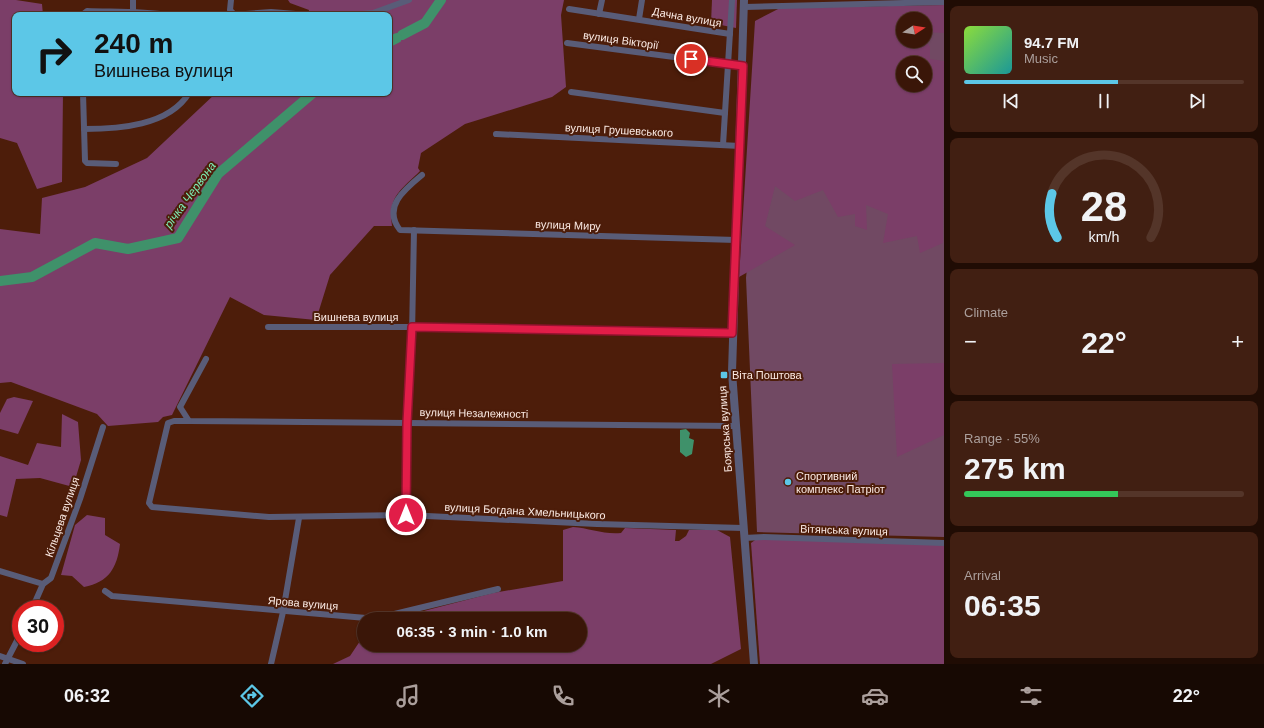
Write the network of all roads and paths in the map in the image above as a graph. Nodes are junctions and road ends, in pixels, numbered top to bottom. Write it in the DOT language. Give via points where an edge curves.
graph roads {
  1 [pos="133,0"];
  2 [pos="231,0"];
  3 [pos="409,0"];
  4 [pos="602,0"];
  5 [pos="642,0"];
  6 [pos="732,0"];
  7 [pos="944,2"];
  8 [pos="744,4"];
  9 [pos="569,9"];
  10 [pos="86,12"];
  11 [pos="96,12"];
  12 [pos="112,12"];
  13 [pos="130,12"];
  14 [pos="133,12"];
  15 [pos="232,12"];
  16 [pos="373,12"];
  17 [pos="600,14"];
  18 [pos="639,19"];
  19 [pos="730,34"];
  20 [pos="567,43"];
  21 [pos="728,64"];
  22 [pos="743,66"];
  23 [pos="571,92"];
  24 [pos="83,96"];
  25 [pos="186,96"];
  26 [pos="725,113"];
  27 [pos="84,129"];
  28 [pos="496,134"];
  29 [pos="723,146"];
  30 [pos="740,146"];
  31 [pos="116,164"];
  32 [pos="422,175"];
  33 [pos="414,230"];
  34 [pos="736,240"];
  35 [pos="268,327"];
  36 [pos="412,327"];
  37 [pos="732,333"];
  38 [pos="206,359"];
  39 [pos="190,421"];
  40 [pos="407,423"];
  41 [pos="735,426"];
  42 [pos="103,427"];
  43 [pos="406,515"];
  44 [pos="299,518"];
  45 [pos="743,528"];
  46 [pos="744,538"];
  47 [pos="944,543"];
  48 [pos="0,570"];
  49 [pos="43,584"];
  50 [pos="498,589"];
  51 [pos="105,591"];
  52 [pos="36,600"];
  53 [pos="283,612"];
  54 [pos="12,651"];
  55 [pos="0,656"];
  56 [pos="7,661"];
  57 [pos="23,664"];
  58 [pos="271,664"];
  59 [pos="754,664"];
  1 -- 14 [label="street"];
  2 -- 15 [label="street"];
  3 -- 16 [label="street"];
  4 -- 17 [label="street"];
  5 -- 18 [label="street"];
  6 -- 19 [label="street"];
  7 -- 8 [label="street"];
  8 -- 22 [label="street, Боярська вулиця"];
  9 -- 17 [label="street, Дачна вулиця"];
  10 -- 11 [label="street"];
  12 -- 13 [label="street"];
  17 -- 18 [label="street, Дачна вулиця"];
  18 -- 19 [label="street, Дачна вулиця"];
  19 -- 21 [label="street"];
  20 -- 21 [label="street, вулиця Вікторії"];
  21 -- 22 [label="street, вулиця Вікторії"];
  21 -- 26 [label="street"];
  22 -- 30 [label="street, Боярська вулиця"];
  23 -- 26 [label="street"];
  24 -- 27 [label="street"];
  25 -- 27 [label="street" via="177,107 143,123"];
  26 -- 29 [label="street"];
  27 -- 31 [label="street" via="85,161"];
  28 -- 29 [label="street, вулиця Грушевського"];
  29 -- 30 [label="street, вулиця Грушевського"];
  30 -- 34 [label="street, Боярська вулиця"];
  32 -- 33 [label="street, вулиця Миру" via="400,194 394,210 395,223 400,230"];
  33 -- 34 [label="street, вулиця Миру"];
  33 -- 36 [label="street"];
  34 -- 37 [label="street, Боярська вулиця"];
  35 -- 36 [label="street, Вишнева вулиця"];
  36 -- 37 [label="street, Вишнева вулиця"];
  36 -- 40 [label="street"];
  37 -- 41 [label="street, Боярська вулиця"];
  38 -- 39 [label="street" via="180,407"];
  39 -- 40 [label="street, вулиця Незалежності"];
  39 -- 44 [label="street, вулиця Богдана Хмельницького" via="168,423 149,503 152,507 232,515"];
  40 -- 41 [label="street, вулиця Незалежності"];
  40 -- 43 [label="street"];
  41 -- 45 [label="street, Боярська вулиця"];
  42 -- 49 [label="street, Кільцева вулиця" via="60,556 51,578"];
  43 -- 44 [label="street, вулиця Богдана Хмельницького"];
  43 -- 45 [label="street, вулиця Богдана Хмельницького"];
  44 -- 53 [label="street"];
  45 -- 46 [label="street, Боярська вулиця"];
  46 -- 47 [label="street, Вітянська вулиця"];
  46 -- 59 [label="street, Боярська вулиця"];
  48 -- 49 [label="street"];
  49 -- 52 [label="street, Кільцева вулиця"];
  50 -- 53 [label="street, Ярова вулиця" via="378,618"];
  51 -- 53 [label="street, Ярова вулиця" via="112,596"];
  53 -- 58 [label="street"];
  54 -- 56 [label="street"];
  55 -- 56 [label="street"];
  56 -- 57 [label="street"];
}
